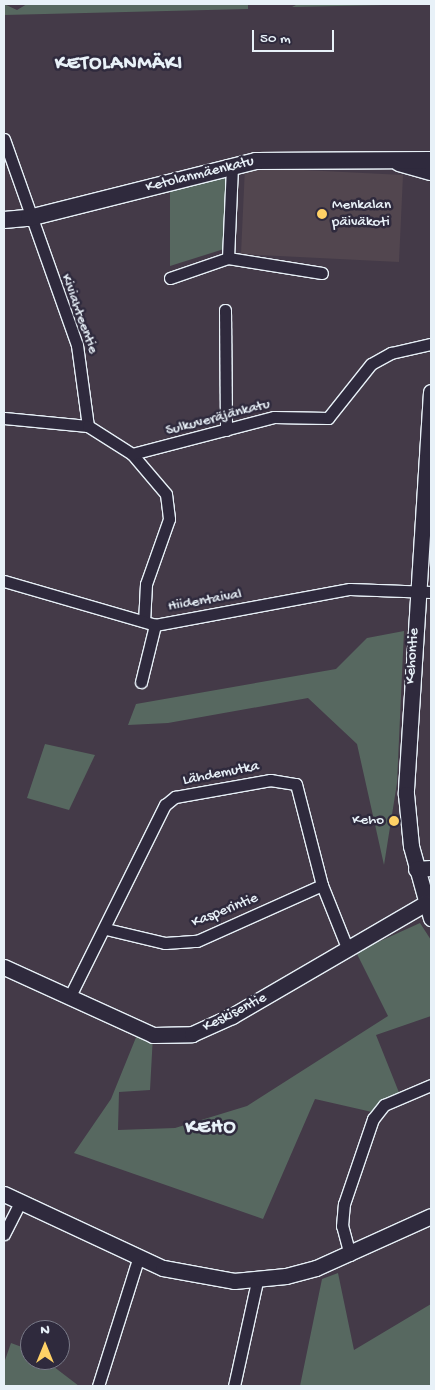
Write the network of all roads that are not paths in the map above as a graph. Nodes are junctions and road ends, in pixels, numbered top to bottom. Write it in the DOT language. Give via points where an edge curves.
graph roads {
  1 [pos="4,139"];
  2 [pos="431,160"];
  3 [pos="399,163"];
  4 [pos="232,164"];
  5 [pos="431,172"];
  6 [pos="29,218"];
  7 [pos="4,220"];
  8 [pos="228,258"];
  9 [pos="322,273"];
  10 [pos="170,278"];
  11 [pos="225,310"];
  12 [pos="431,344"];
  13 [pos="431,392"];
  14 [pos="4,418"];
  15 [pos="88,426"];
  16 [pos="226,430"];
  17 [pos="132,454"];
  18 [pos="4,581"];
  19 [pos="424,591"];
  20 [pos="150,623"];
  21 [pos="141,682"];
  22 [pos="424,869"];
  23 [pos="322,885"];
  24 [pos="426,903"];
  25 [pos="431,918"];
  26 [pos="106,929"];
  27 [pos="348,950"];
  28 [pos="4,967"];
  29 [pos="69,998"];
  30 [pos="431,1085"];
  31 [pos="4,1194"];
  32 [pos="20,1202"];
  33 [pos="431,1216"];
  34 [pos="4,1234"];
  35 [pos="350,1255"];
  36 [pos="138,1259"];
  37 [pos="256,1281"];
  38 [pos="98,1386"];
  39 [pos="234,1386"];
  1 -- 6 [label="street, Kiviahteentie"];
  2 -- 3 [label="main road, Ketolanmäenkatu"];
  3 -- 4 [label="main road, Ketolanmäenkatu" via="321,158"];
  3 -- 5 [label="main road, Ketolanmäenkatu"];
  4 -- 6 [label="main road, Ketolanmäenkatu"];
  4 -- 8 [label="street"];
  6 -- 7 [label="main road, Ketolanmäenkatu"];
  6 -- 15 [label="street, Kiviahteentie" via="82,363"];
  8 -- 9 [label="street"];
  8 -- 10 [label="street"];
  11 -- 16 [label="street"];
  12 -- 16 [label="street, Sulkuveräjänkatu" via="392,354 371,364 328,418 274,417"];
  13 -- 19 [label="street, Kehontie"];
  14 -- 15 [label="street"];
  15 -- 17 [label="street"];
  16 -- 17 [label="street, Sulkuveräjänkatu"];
  17 -- 20 [label="street" via="166,494 170,505 146,584"];
  18 -- 20 [label="street, Hiidentaival"];
  19 -- 20 [label="street, Hiidentaival" via="350,589"];
  19 -- 22 [label="street, Kehontie" via="406,794"];
  20 -- 21 [label="street"];
  22 -- 24 [label="street, Kehontie"];
  23 -- 26 [label="street, Kasperintie" via="197,941 165,943"];
  23 -- 26 [label="street, Lähdemutka" via="296,784 270,780 175,797 154,823"];
  23 -- 27 [label="street, Lähdemutka"];
  24 -- 25 [label="street, Kehontie"];
  24 -- 27 [label="street, Keskisentie"];
  26 -- 29 [label="street, Lähdemutka"];
  27 -- 29 [label="street, Keskisentie" via="192,1034 153,1035"];
  28 -- 29 [label="street, Keskisentie"];
  30 -- 35 [label="street" via="384,1105 372,1119 344,1204 342,1226"];
  31 -- 32 [label="street"];
  32 -- 34 [label="street"];
  32 -- 36 [label="street"];
  33 -- 35 [label="street"];
  35 -- 37 [label="street" via="286,1276"];
  36 -- 37 [label="street" via="188,1275"];
  36 -- 38 [label="street"];
  37 -- 39 [label="street"];
}
